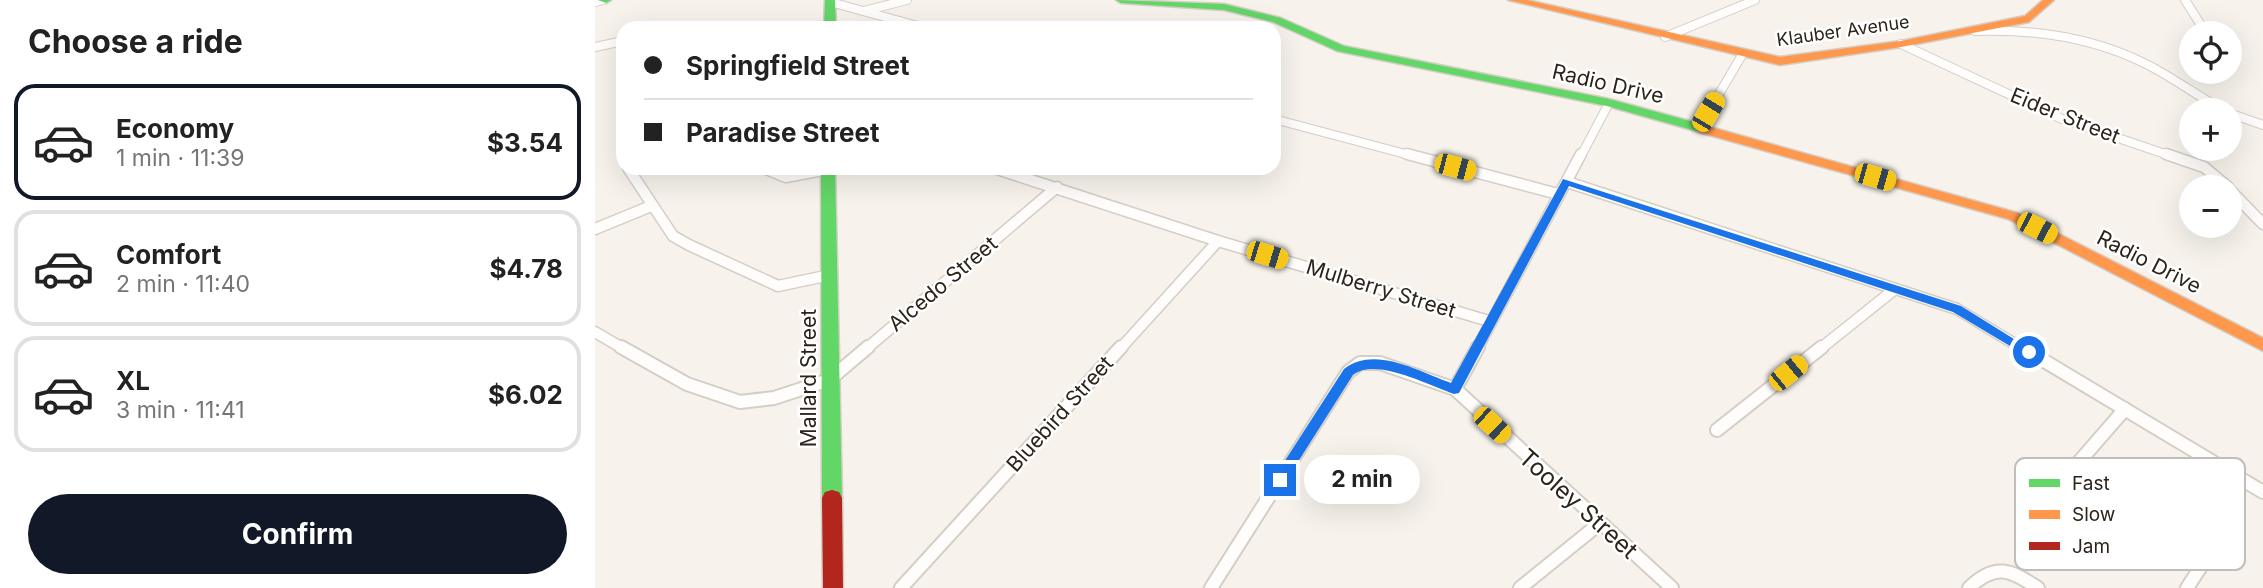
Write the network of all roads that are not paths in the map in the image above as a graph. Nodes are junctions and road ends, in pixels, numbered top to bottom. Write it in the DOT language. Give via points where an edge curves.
graph roads {
  1 [pos="604,0"];
  2 [pos="907,0"];
  3 [pos="1121,0"];
  4 [pos="1513,0"];
  5 [pos="1755,0"];
  6 [pos="2049,0"];
  7 [pos="2185,0"];
  8 [pos="830,1"];
  9 [pos="595,2"];
  10 [pos="861,11"];
  11 [pos="829,21"];
  12 [pos="899,21"];
  13 [pos="1279,21"];
  14 [pos="2198,21"];
  15 [pos="1281,22"];
  16 [pos="1963,32"];
  17 [pos="1665,37"];
  18 [pos="616,42"];
  19 [pos="1901,44"];
  20 [pos="595,47"];
  21 [pos="1742,55"];
  22 [pos="2203,98"];
  23 [pos="1609,103"];
  24 [pos="2242,118"];
  25 [pos="1281,121"];
  26 [pos="2263,125"];
  27 [pos="1699,128"];
  28 [pos="632,175"];
  29 [pos="774,175"];
  30 [pos="798,175"];
  31 [pos="828,175"];
  32 [pos="1017,175"];
  33 [pos="2214,175"];
  34 [pos="1567,181"];
  35 [pos="1057,187"];
  36 [pos="1558,194"];
  37 [pos="2242,205"];
  38 [pos="652,206"];
  39 [pos="2263,223"];
  40 [pos="595,229"];
  41 [pos="1218,241"];
  42 [pos="830,275"];
  43 [pos="1895,289"];
  44 [pos="1489,321"];
  45 [pos="595,332"];
  46 [pos="2263,345"];
  47 [pos="829,380"];
  48 [pos="1454,389"];
  49 [pos="2125,409"];
  50 [pos="1717,430"];
  51 [pos="2082,458"];
  52 [pos="2206,458"];
  53 [pos="2245,481"];
  54 [pos="2263,492"];
  55 [pos="1599,524"];
  56 [pos="2199,570"];
  57 [pos="833,588"];
  58 [pos="901,588"];
  59 [pos="1211,588"];
  60 [pos="1520,588"];
  61 [pos="1672,588"];
  62 [pos="1969,588"];
  63 [pos="2038,588"];
  64 [pos="2187,588"];
  1 -- 9 [label="street"];
  2 -- 10 [label="street"];
  3 -- 13 [label="street, Radio Drive" via="1224,7"];
  4 -- 17 [label="street, Klauber Avenue"];
  5 -- 17 [label="street"];
  6 -- 16 [label="street, Klauber Avenue" via="2029,19"];
  7 -- 14 [label="street"];
  8 -- 10 [label="street"];
  8 -- 11 [label="street"];
  10 -- 12 [label="street"];
  15 -- 23 [label="street, Radio Drive" via="1341,49"];
  16 -- 19 [label="street, Klauber Avenue"];
  16 -- 22 [label="street" via="2026,32 2086,42 2140,61"];
  17 -- 21 [label="street, Klauber Avenue"];
  18 -- 20 [label="street"];
  19 -- 21 [label="street, Klauber Avenue" via="1791,61"];
  19 -- 33 [label="street, Eider Street" via="2062,119 2204,167"];
  21 -- 27 [label="street"];
  23 -- 27 [label="street, Radio Drive"];
  23 -- 34 [label="street"];
  24 -- 26 [label="street"];
  25 -- 36 [label="street"];
  27 -- 46 [label="street, Radio Drive" via="2013,216"];
  28 -- 38 [label="street"];
  29 -- 30 [label="street"];
  31 -- 42 [label="street, Mallard Street"];
  32 -- 35 [label="street, Mulberry Street"];
  34 -- 36 [label="street"];
  34 -- 43 [label="street"];
  35 -- 41 [label="street, Mulberry Street"];
  35 -- 47 [label="street, Alcedo Street"];
  36 -- 44 [label="street"];
  37 -- 39 [label="street, Eider Street"];
  38 -- 40 [label="street"];
  38 -- 42 [label="street" via="673,236 770,284 791,285"];
  41 -- 44 [label="street, Mulberry Street"];
  41 -- 58 [label="street, Bluebird Street"];
  42 -- 47 [label="street, Mallard Street"];
  43 -- 49 [label="street" via="1957,309"];
  43 -- 50 [label="street"];
  44 -- 48 [label="street"];
  45 -- 47 [label="street" via="715,397 741,402 769,398"];
  47 -- 57 [label="street, Mallard Street"];
  48 -- 55 [label="street, Tooley Street"];
  48 -- 59 [label="street" via="1380,363 1360,363 1348,372"];
  49 -- 51 [label="street"];
  49 -- 52 [label="street"];
  53 -- 54 [label="street"];
  55 -- 60 [label="street"];
  55 -- 61 [label="street, Tooley Street"];
  56 -- 64 [label="street"];
  62 -- 63 [label="street" via="1980,576 2009,571"];
}
